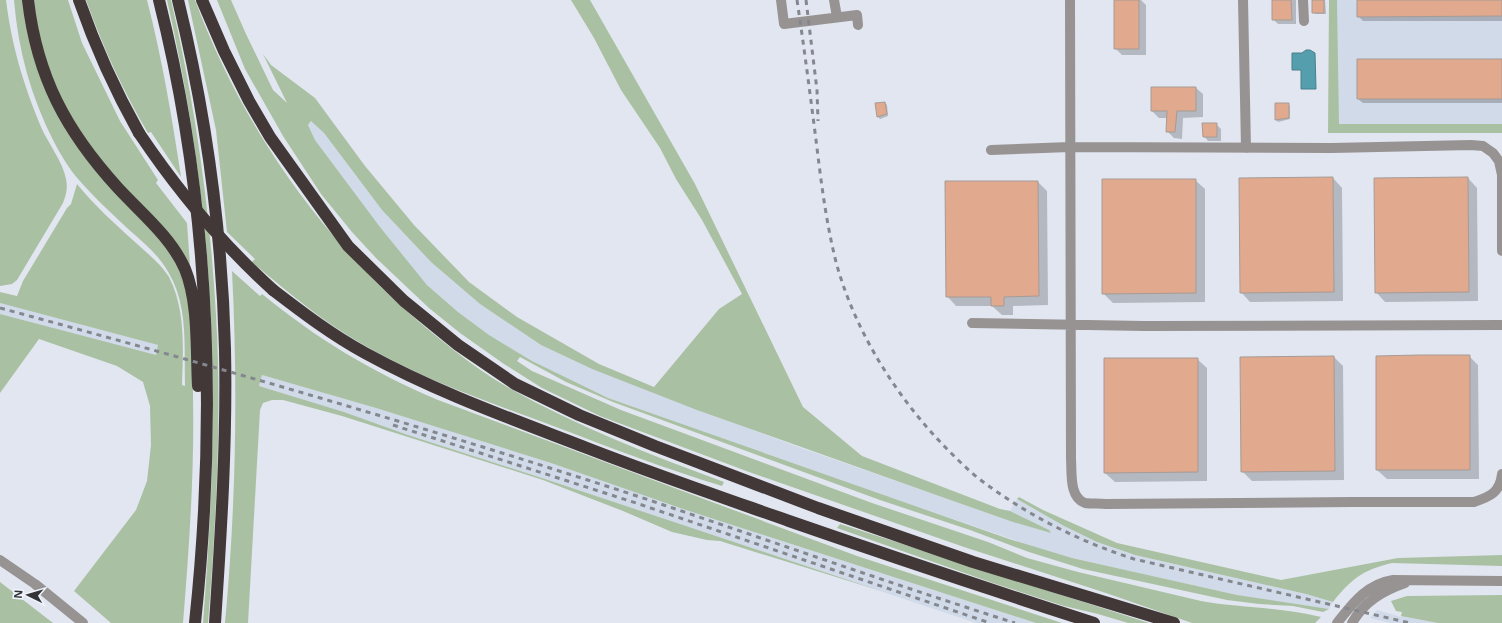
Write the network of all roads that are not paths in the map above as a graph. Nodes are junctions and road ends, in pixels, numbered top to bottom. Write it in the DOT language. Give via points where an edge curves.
graph roads {
  1 [pos="28,0"];
  2 [pos="79,0"];
  3 [pos="159,0"];
  4 [pos="178,0"];
  5 [pos="202,0"];
  6 [pos="781,0"];
  7 [pos="834,0"];
  8 [pos="1070,0"];
  9 [pos="1244,0"];
  10 [pos="1303,0"];
  11 [pos="836,18"];
  12 [pos="1304,21"];
  13 [pos="858,25"];
  14 [pos="1070,147"];
  15 [pos="1246,148"];
  16 [pos="991,150"];
  17 [pos="1502,251"];
  18 [pos="972,323"];
  19 [pos="1071,325"];
  20 [pos="1502,325"];
  21 [pos="206,427"];
  22 [pos="1502,474"];
  23 [pos="0,560"];
  24 [pos="1412,581"];
  25 [pos="1502,581"];
  26 [pos="83,623"];
  27 [pos="196,623"];
  28 [pos="215,623"];
  29 [pos="1094,623"];
  30 [pos="1174,623"];
  31 [pos="1337,623"];
  32 [pos="1352,623"];
  1 -- 21 [label="highway" via="39,56 64,118 97,164 164,237 184,268 192,293 199,395"];
  2 -- 29 [label="highway, bridge" via="107,72 140,133 174,184 202,219 245,265 304,314 352,346 451,395 650,472 972,584"];
  3 -- 21 [label="highway" via="179,94 193,186 206,343"];
  4 -- 28 [label="highway" via="206,138 218,243 225,349 225,445"];
  5 -- 30 [label="highway" via="224,51 270,137 348,246 404,301 458,344 515,384 586,418 818,508 973,562"];
  6 -- 11 [label="street" via="784,24"];
  7 -- 11 [label="street"];
  8 -- 14 [label="street"];
  9 -- 15 [label="street"];
  10 -- 12 [label="street"];
  11 -- 13 [label="street" via="857,15"];
  14 -- 15 [label="street"];
  14 -- 16 [label="street"];
  14 -- 19 [label="street"];
  15 -- 17 [label="street" via="1483,146 1499,161 1502,175"];
  18 -- 19 [label="street"];
  19 -- 20 [label="street"];
  19 -- 22 [label="street" via="1073,489 1084,502 1474,502 1495,492"];
  21 -- 27 [label="highway"];
  23 -- 26 [label="street" via="35,584"];
  24 -- 25 [label="street"];
  24 -- 31 [label="street" via="1387,581 1372,586"];
  24 -- 32 [label="street" via="1395,586 1374,598"];
}
